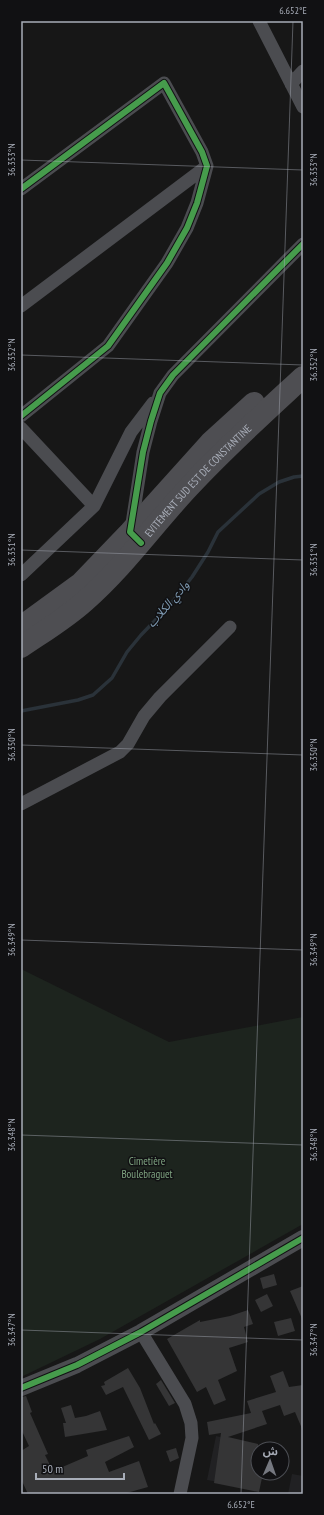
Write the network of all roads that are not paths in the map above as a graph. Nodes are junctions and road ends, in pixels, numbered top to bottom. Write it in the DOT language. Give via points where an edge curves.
graph roads {
  1 [pos="259,21"];
  2 [pos="303,71"];
  3 [pos="291,84"];
  4 [pos="303,107"];
  5 [pos="207,166"];
  6 [pos="21,189"];
  7 [pos="303,244"];
  8 [pos="21,306"];
  9 [pos="303,359"];
  10 [pos="303,377"];
  11 [pos="160,393"];
  12 [pos="21,416"];
  13 [pos="24,437"];
  14 [pos="94,506"];
  15 [pos="136,538"];
  16 [pos="21,575"];
  17 [pos="21,627"];
  18 [pos="230,627"];
  19 [pos="21,647"];
  20 [pos="21,804"];
  21 [pos="303,1238"];
  22 [pos="141,1332"];
  23 [pos="21,1388"];
  24 [pos="180,1494"];
  1 -- 3 [label="street"];
  2 -- 3 [label="street"];
  3 -- 4 [label="street"];
  5 -- 6 [label="street" via="202,152 164,83"];
  5 -- 8 [label="street"];
  5 -- 12 [label="street" via="187,228 167,263 108,346"];
  7 -- 11 [label="street" via="173,375"];
  9 -- 15 [label="highway, EVITEMENT SUD EST DE CONSTANTINE" via="210,443"];
  10 -- 15 [label="highway, EVITEMENT SUD EST DE CONSTANTINE"];
  11 -- 14 [label="street" via="131,432"];
  11 -- 15 [label="street" via="143,452"];
  13 -- 14 [label="street"];
  14 -- 16 [label="street"];
  15 -- 17 [label="highway, EVITEMENT SUD EST DE CONSTANTINE" via="80,584"];
  15 -- 19 [label="highway, EVITEMENT SUD EST DE CONSTANTINE" via="104,583 65,618"];
  18 -- 20 [label="street" via="160,697 120,752"];
  21 -- 22 [label="street"];
  22 -- 23 [label="street" via="77,1365"];
  22 -- 24 [label="street" via="185,1404 191,1424 192,1438"];
}
